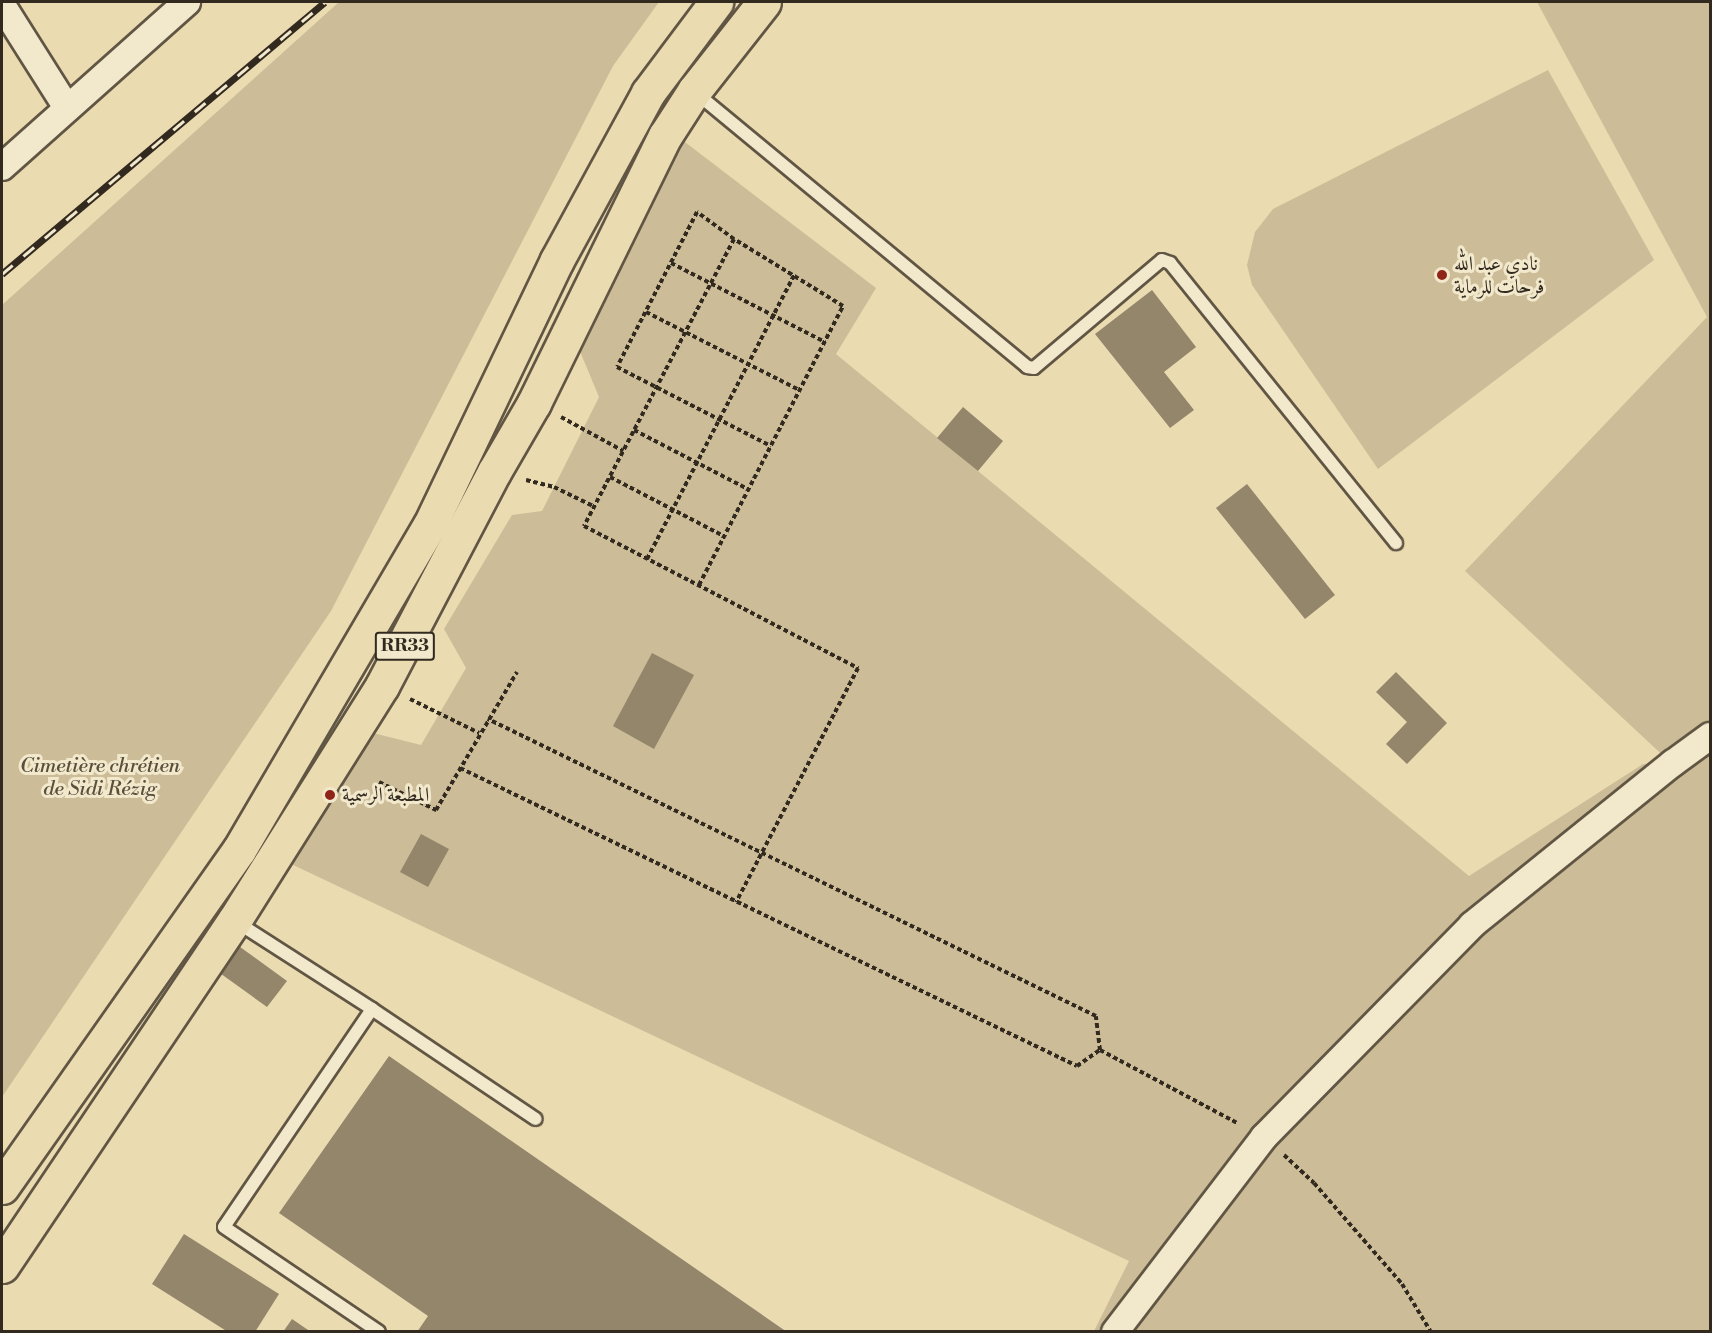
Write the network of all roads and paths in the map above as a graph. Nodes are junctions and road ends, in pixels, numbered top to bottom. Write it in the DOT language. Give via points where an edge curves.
graph roads {
  1 [pos="187,2"];
  2 [pos="716,2"];
  3 [pos="764,2"];
  4 [pos="2,5"];
  5 [pos="694,91"];
  6 [pos="67,108"];
  7 [pos="2,167"];
  8 [pos="734,238"];
  9 [pos="671,263"];
  10 [pos="795,274"];
  11 [pos="710,283"];
  12 [pos="646,312"];
  13 [pos="773,315"];
  14 [pos="685,332"];
  15 [pos="825,342"];
  16 [pos="748,364"];
  17 [pos="657,387"];
  18 [pos="799,390"];
  19 [pos="534,403"];
  20 [pos="719,419"];
  21 [pos="634,430"];
  22 [pos="771,446"];
  23 [pos="623,451"];
  24 [pos="697,462"];
  25 [pos="494,472"];
  26 [pos="610,477"];
  27 [pos="748,489"];
  28 [pos="595,507"];
  29 [pos="672,510"];
  30 [pos="724,536"];
  31 [pos="1396,543"];
  32 [pos="647,559"];
  33 [pos="699,585"];
  34 [pos="517,672"];
  35 [pos="382,686"];
  36 [pos="488,719"];
  37 [pos="480,733"];
  38 [pos="1710,736"];
  39 [pos="460,768"];
  40 [pos="379,782"];
  41 [pos="762,853"];
  42 [pos="736,902"];
  43 [pos="234,921"];
  44 [pos="372,1009"];
  45 [pos="1100,1050"];
  46 [pos="536,1119"];
  47 [pos="1264,1137"];
  48 [pos="3,1185"];
  49 [pos="2,1266"];
  50 [pos="379,1332"];
  51 [pos="1115,1332"];
  52 [pos="1431,1332"];
  1 -- 6 [label="street"];
  2 -- 48 [label="highway, RR33" via="648,93 557,260 430,525 240,850"];
  3 -- 5 [label="highway, RR33"];
  4 -- 6 [label="street"];
  5 -- 19 [label="highway, RR33" via="665,136"];
  5 -- 31 [label="lane" via="1028,367 1034,368 1162,260 1170,263"];
  6 -- 7 [label="street"];
  8 -- 9 [label="path" via="697,212"];
  8 -- 10 [label="path"];
  8 -- 11 [label="path"];
  9 -- 11 [label="path"];
  9 -- 12 [label="path"];
  10 -- 13 [label="path"];
  10 -- 15 [label="path" via="843,306"];
  11 -- 13 [label="path"];
  11 -- 14 [label="path"];
  12 -- 14 [label="path"];
  12 -- 17 [label="path" via="617,367"];
  13 -- 15 [label="path"];
  13 -- 16 [label="path"];
  14 -- 16 [label="path"];
  14 -- 17 [label="path"];
  15 -- 18 [label="path"];
  16 -- 18 [label="path"];
  16 -- 20 [label="path"];
  17 -- 20 [label="path"];
  17 -- 21 [label="path"];
  18 -- 22 [label="path"];
  19 -- 23 [label="path"];
  19 -- 25 [label="highway, RR33"];
  20 -- 22 [label="path"];
  20 -- 24 [label="path"];
  21 -- 23 [label="path"];
  21 -- 24 [label="path"];
  22 -- 27 [label="path"];
  23 -- 26 [label="path"];
  24 -- 27 [label="path"];
  24 -- 29 [label="path"];
  25 -- 28 [label="path" via="554,487"];
  25 -- 35 [label="highway, RR33"];
  26 -- 28 [label="path"];
  26 -- 29 [label="path"];
  27 -- 30 [label="path"];
  28 -- 32 [label="path" via="584,526"];
  29 -- 30 [label="path"];
  29 -- 32 [label="path"];
  30 -- 33 [label="path"];
  32 -- 33 [label="path"];
  33 -- 41 [label="path" via="858,668"];
  34 -- 36 [label="path"];
  35 -- 37 [label="path"];
  35 -- 43 [label="highway, RR33"];
  36 -- 37 [label="path"];
  36 -- 41 [label="path"];
  37 -- 39 [label="path"];
  38 -- 47 [label="street" via="1472,926"];
  39 -- 40 [label="path" via="436,810"];
  39 -- 42 [label="path"];
  41 -- 42 [label="path"];
  41 -- 45 [label="path" via="1096,1016"];
  42 -- 45 [label="path" via="1077,1066"];
  43 -- 44 [label="lane"];
  43 -- 49 [label="highway, RR33"];
  44 -- 46 [label="lane"];
  44 -- 50 [label="lane" via="224,1227"];
  45 -- 47 [label="path"];
  47 -- 51 [label="street"];
  47 -- 52 [label="path" via="1314,1184 1394,1276"];
}
